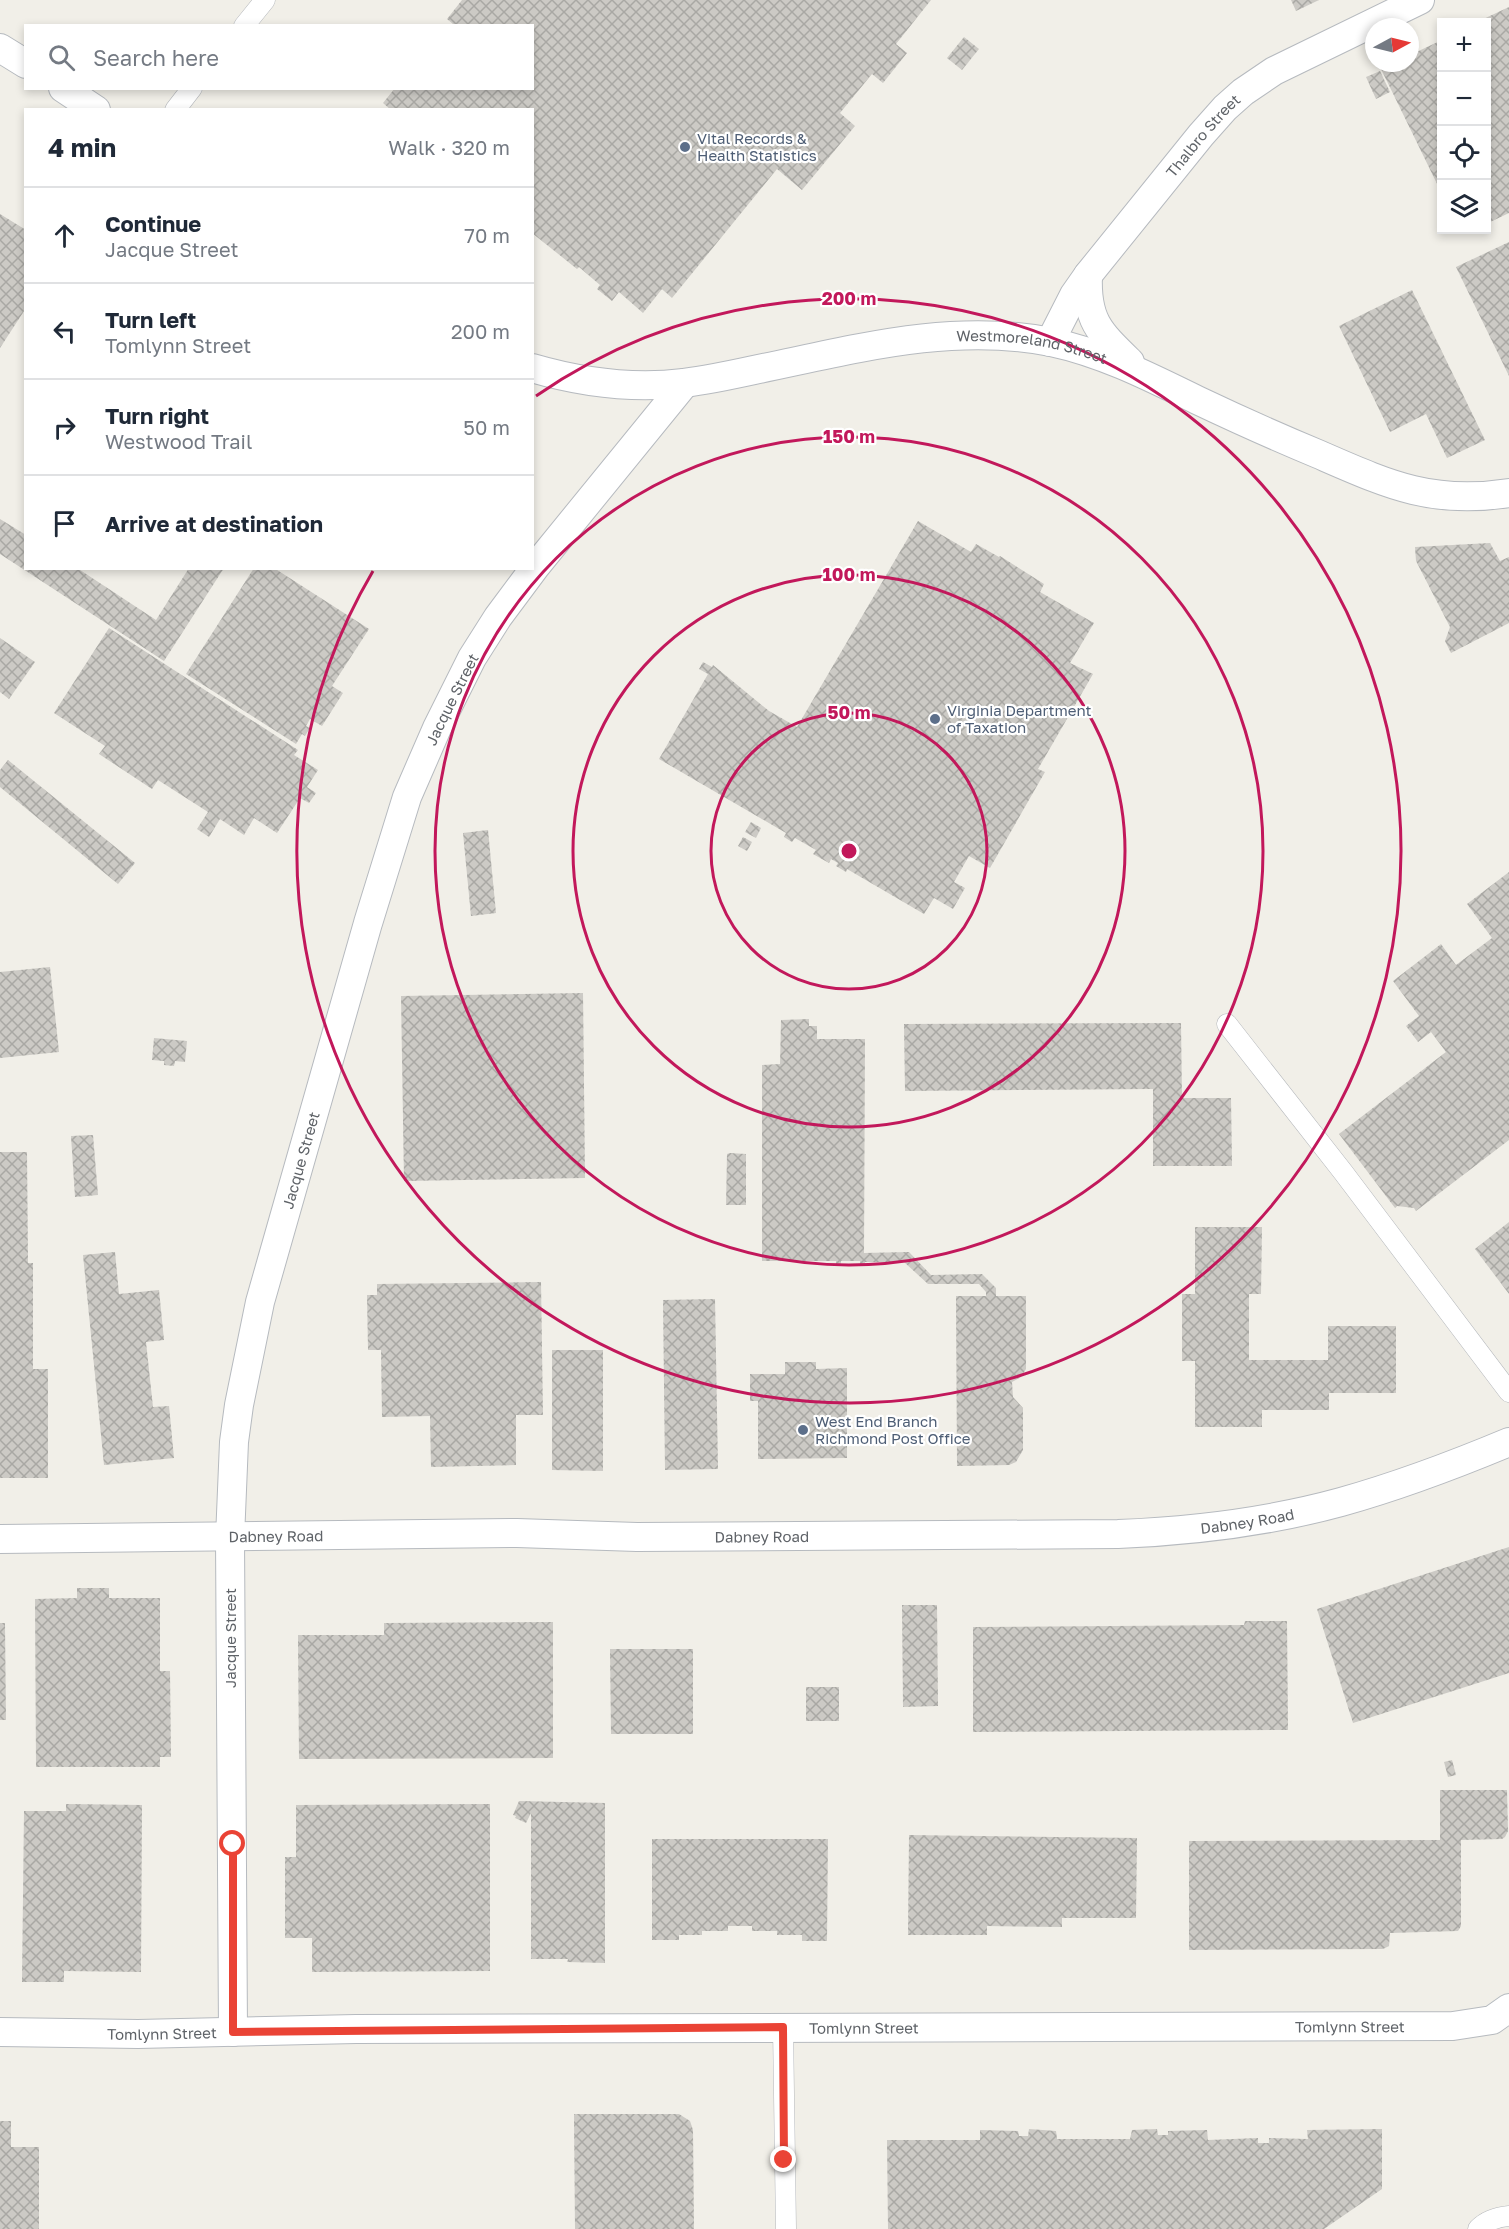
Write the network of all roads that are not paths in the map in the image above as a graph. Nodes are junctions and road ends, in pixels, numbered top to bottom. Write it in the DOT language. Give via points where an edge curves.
graph roads {
  1 [pos="265,0"];
  2 [pos="1420,0"];
  3 [pos="246,24"];
  4 [pos="0,48"];
  5 [pos="24,63"];
  6 [pos="66,90"];
  7 [pos="190,90"];
  8 [pos="93,108"];
  9 [pos="177,108"];
  10 [pos="1088,275"];
  11 [pos="1050,342"];
  12 [pos="534,368"];
  13 [pos="1142,373"];
  14 [pos="685,383"];
  15 [pos="1509,493"];
  16 [pos="534,569"];
  17 [pos="533,570"];
  18 [pos="1227,1024"];
  19 [pos="1509,1392"];
  20 [pos="1509,1442"];
  21 [pos="230,1538"];
  22 [pos="0,1539"];
  23 [pos="1509,2008"];
  24 [pos="783,2027"];
  25 [pos="0,2032"];
  26 [pos="233,2032"];
  27 [pos="1509,2216"];
  28 [pos="786,2229"];
  29 [pos="1478,2229"];
  1 -- 3 [label="street"];
  2 -- 10 [label="street, Thalbro Street" via="1274,71 1243,92 1201,135"];
  4 -- 5 [label="street"];
  6 -- 8 [label="street"];
  7 -- 9 [label="street"];
  10 -- 11 [label="street, Thalbro Street"];
  10 -- 13 [label="street" via="1088,299 1101,332"];
  11 -- 13 [label="street, Westmoreland Street" via="1094,353"];
  11 -- 14 [label="street, Westmoreland Street" via="991,334 944,335"];
  12 -- 14 [label="street, Westmoreland Street" via="621,383"];
  13 -- 15 [label="street, Westmoreland Street" via="1267,433 1386,483 1450,496"];
  14 -- 16 [label="street, Jacque Street"];
  17 -- 21 [label="street, Jacque Street" via="472,658 407,797 253,1330 234,1442"];
  18 -- 19 [label="street"];
  20 -- 21 [label="street, Dabney Road" via="1340,1502 1262,1520 1172,1531"];
  21 -- 22 [label="street, Dabney Road"];
  21 -- 26 [label="street, Jacque Street"];
  23 -- 24 [label="street, Tomlynn Street" via="1492,2020 1453,2026"];
  24 -- 26 [label="street, Tomlynn Street"];
  24 -- 28 [label="street"];
  25 -- 26 [label="street, Tomlynn Street"];
  27 -- 29 [label="street" via="1497,2217"];
}
